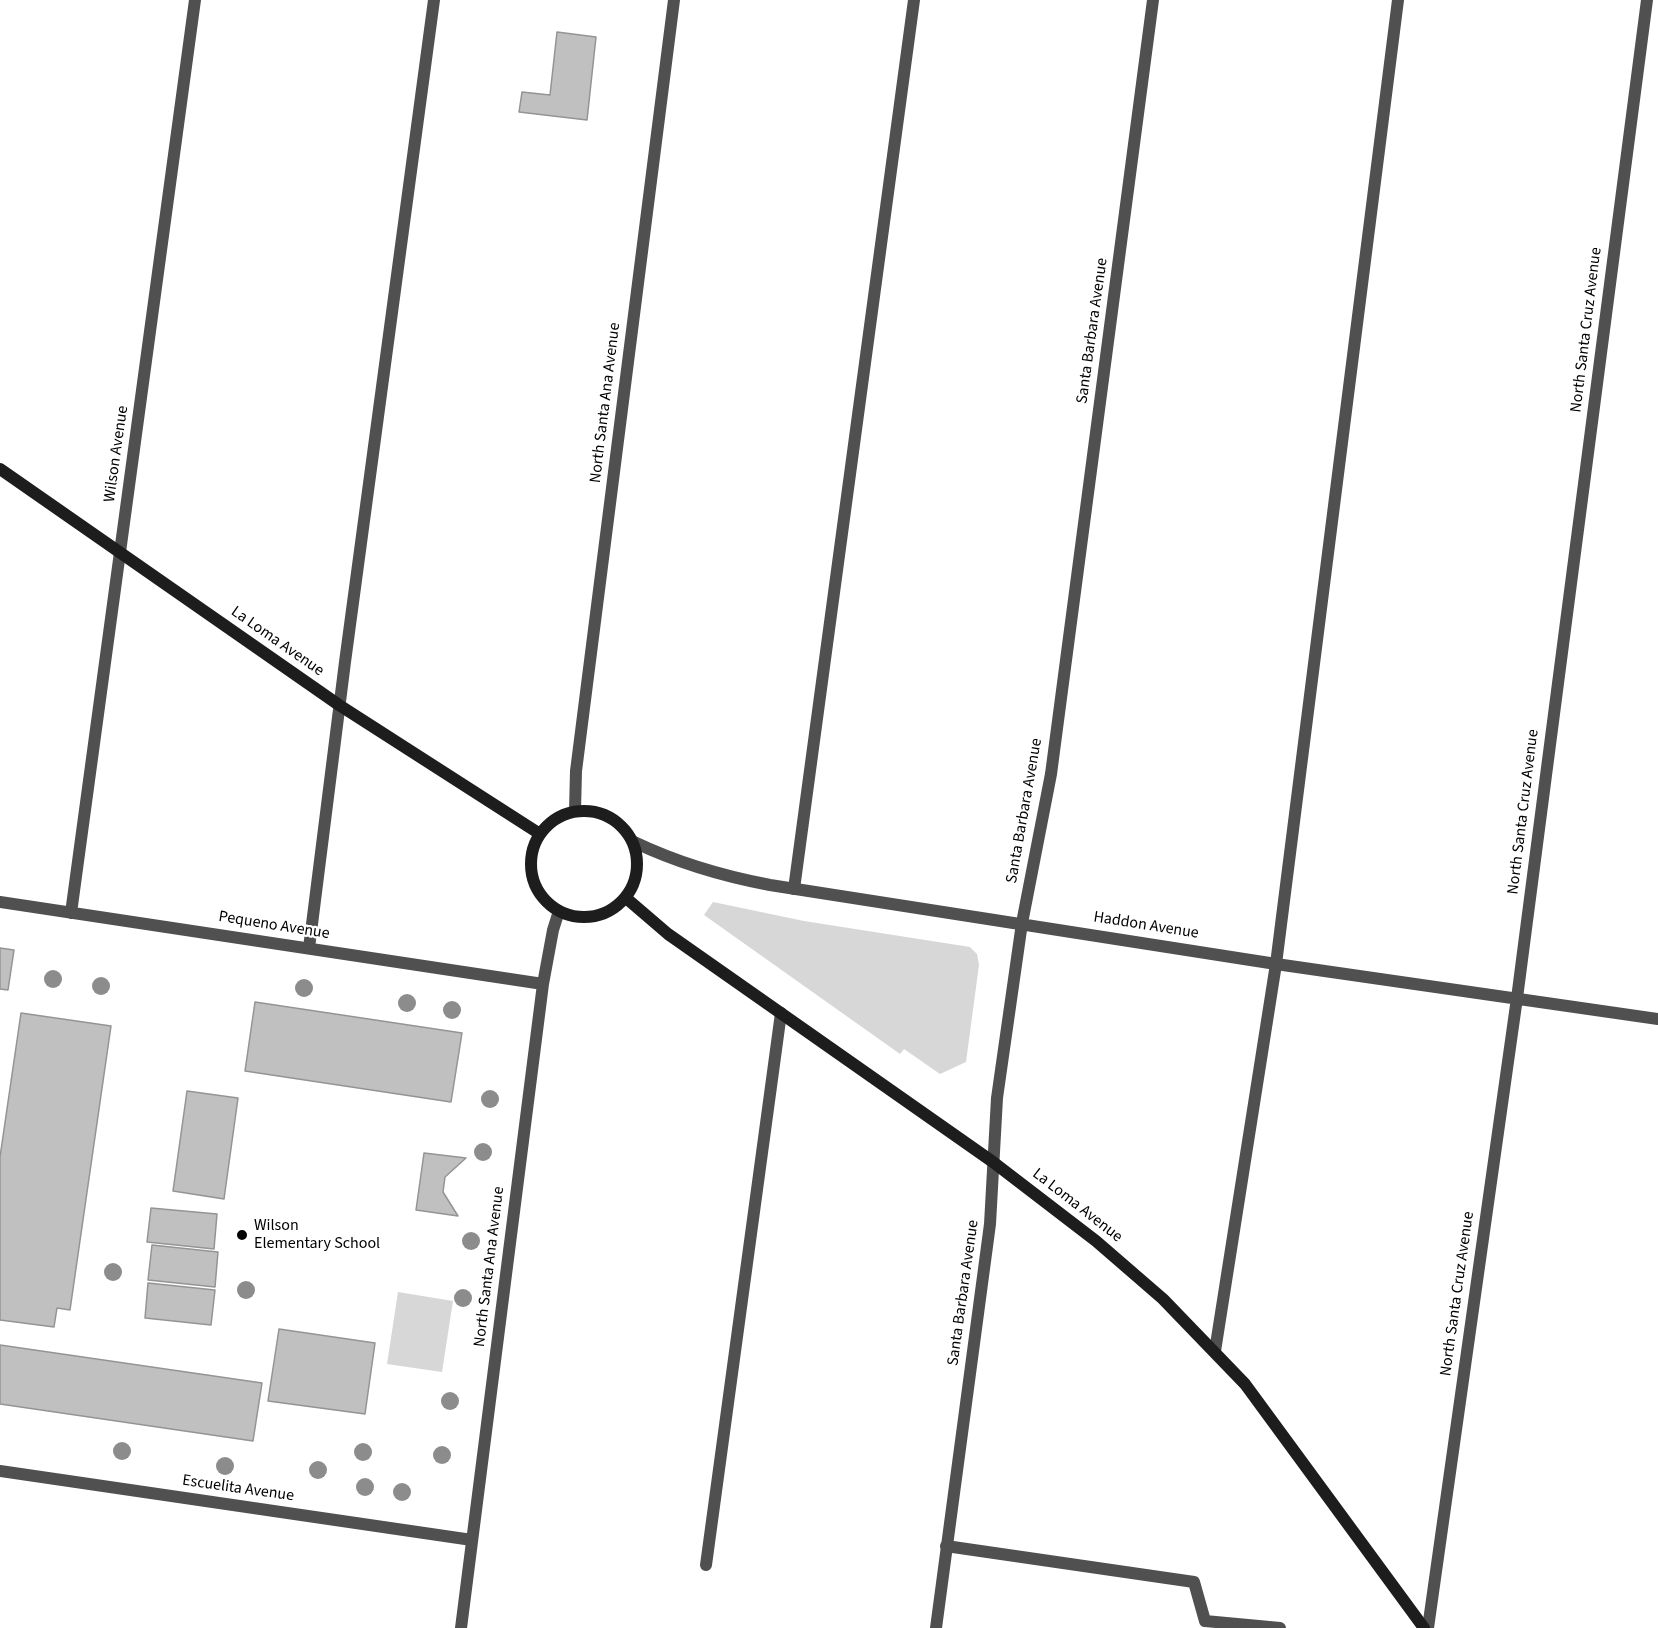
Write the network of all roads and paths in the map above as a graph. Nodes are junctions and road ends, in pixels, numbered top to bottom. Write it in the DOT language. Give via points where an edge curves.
graph roads {
  1 [pos="195,0"];
  2 [pos="434,0"];
  3 [pos="674,0"];
  4 [pos="914,0"];
  5 [pos="1153,0"];
  6 [pos="1398,0"];
  7 [pos="1647,0"];
  8 [pos="0,469"];
  9 [pos="120,552"];
  10 [pos="339,705"];
  11 [pos="575,811"];
  12 [pos="540,834"];
  13 [pos="634,842"];
  14 [pos="794,889"];
  15 [pos="626,898"];
  16 [pos="0,902"];
  17 [pos="560,911"];
  18 [pos="71,913"];
  19 [pos="1022,923"];
  20 [pos="309,948"];
  21 [pos="1276,964"];
  22 [pos="543,984"];
  23 [pos="1517,998"];
  24 [pos="781,1013"];
  25 [pos="1658,1019"];
  26 [pos="993,1162"];
  27 [pos="1215,1351"];
  28 [pos="0,1472"];
  29 [pos="472,1540"];
  30 [pos="946,1546"];
  31 [pos="706,1565"];
  32 [pos="1204,1624"];
  33 [pos="461,1628"];
  34 [pos="936,1628"];
  35 [pos="1280,1628"];
  36 [pos="1426,1628"];
  1 -- 9 [label="street, Wilson Avenue"];
  2 -- 10 [label="street"];
  3 -- 11 [label="street, North Santa Ana Avenue" via="576,771"];
  4 -- 14 [label="street"];
  5 -- 19 [label="street, Santa Barbara Avenue" via="1051,774"];
  6 -- 21 [label="street"];
  7 -- 23 [label="street, North Santa Cruz Avenue"];
  8 -- 9 [label="main road, La Loma Avenue"];
  9 -- 10 [label="main road, La Loma Avenue"];
  9 -- 18 [label="street, Wilson Avenue"];
  10 -- 12 [label="main road, La Loma Avenue"];
  10 -- 20 [label="street"];
  11 -- 12 [label="main road" via="561,815"];
  11 -- 13 [label="main road" via="589,810 616,820"];
  12 -- 17 [label="main road" via="531,858 534,883 549,904"];
  13 -- 14 [label="street, Haddon Avenue" via="682,864"];
  13 -- 15 [label="main road" via="638,871"];
  14 -- 19 [label="street, Haddon Avenue"];
  15 -- 17 [label="main road" via="603,914 588,917"];
  15 -- 24 [label="main road, La Loma Avenue" via="668,934"];
  16 -- 18 [label="street, Pequeno Avenue"];
  17 -- 22 [label="street, North Santa Ana Avenue"];
  18 -- 20 [label="street, Pequeno Avenue"];
  19 -- 21 [label="street, Haddon Avenue"];
  19 -- 26 [label="street, Santa Barbara Avenue" via="997,1098"];
  20 -- 22 [label="street, Pequeno Avenue"];
  21 -- 23 [label="street, Haddon Avenue"];
  21 -- 27 [label="street"];
  22 -- 29 [label="street, North Santa Ana Avenue"];
  23 -- 25 [label="street, Haddon Avenue"];
  23 -- 36 [label="street, North Santa Cruz Avenue"];
  24 -- 26 [label="main road, La Loma Avenue"];
  24 -- 31 [label="street"];
  26 -- 27 [label="main road, La Loma Avenue" via="1096,1241"];
  26 -- 30 [label="street, Santa Barbara Avenue" via="990,1224"];
  27 -- 36 [label="main road, La Loma Avenue" via="1245,1384"];
  28 -- 29 [label="street, Escuelita Avenue"];
  29 -- 33 [label="street, North Santa Ana Avenue"];
  30 -- 32 [label="street" via="1194,1582"];
  30 -- 34 [label="street, Santa Barbara Avenue"];
  32 -- 35 [label="street"];
}
